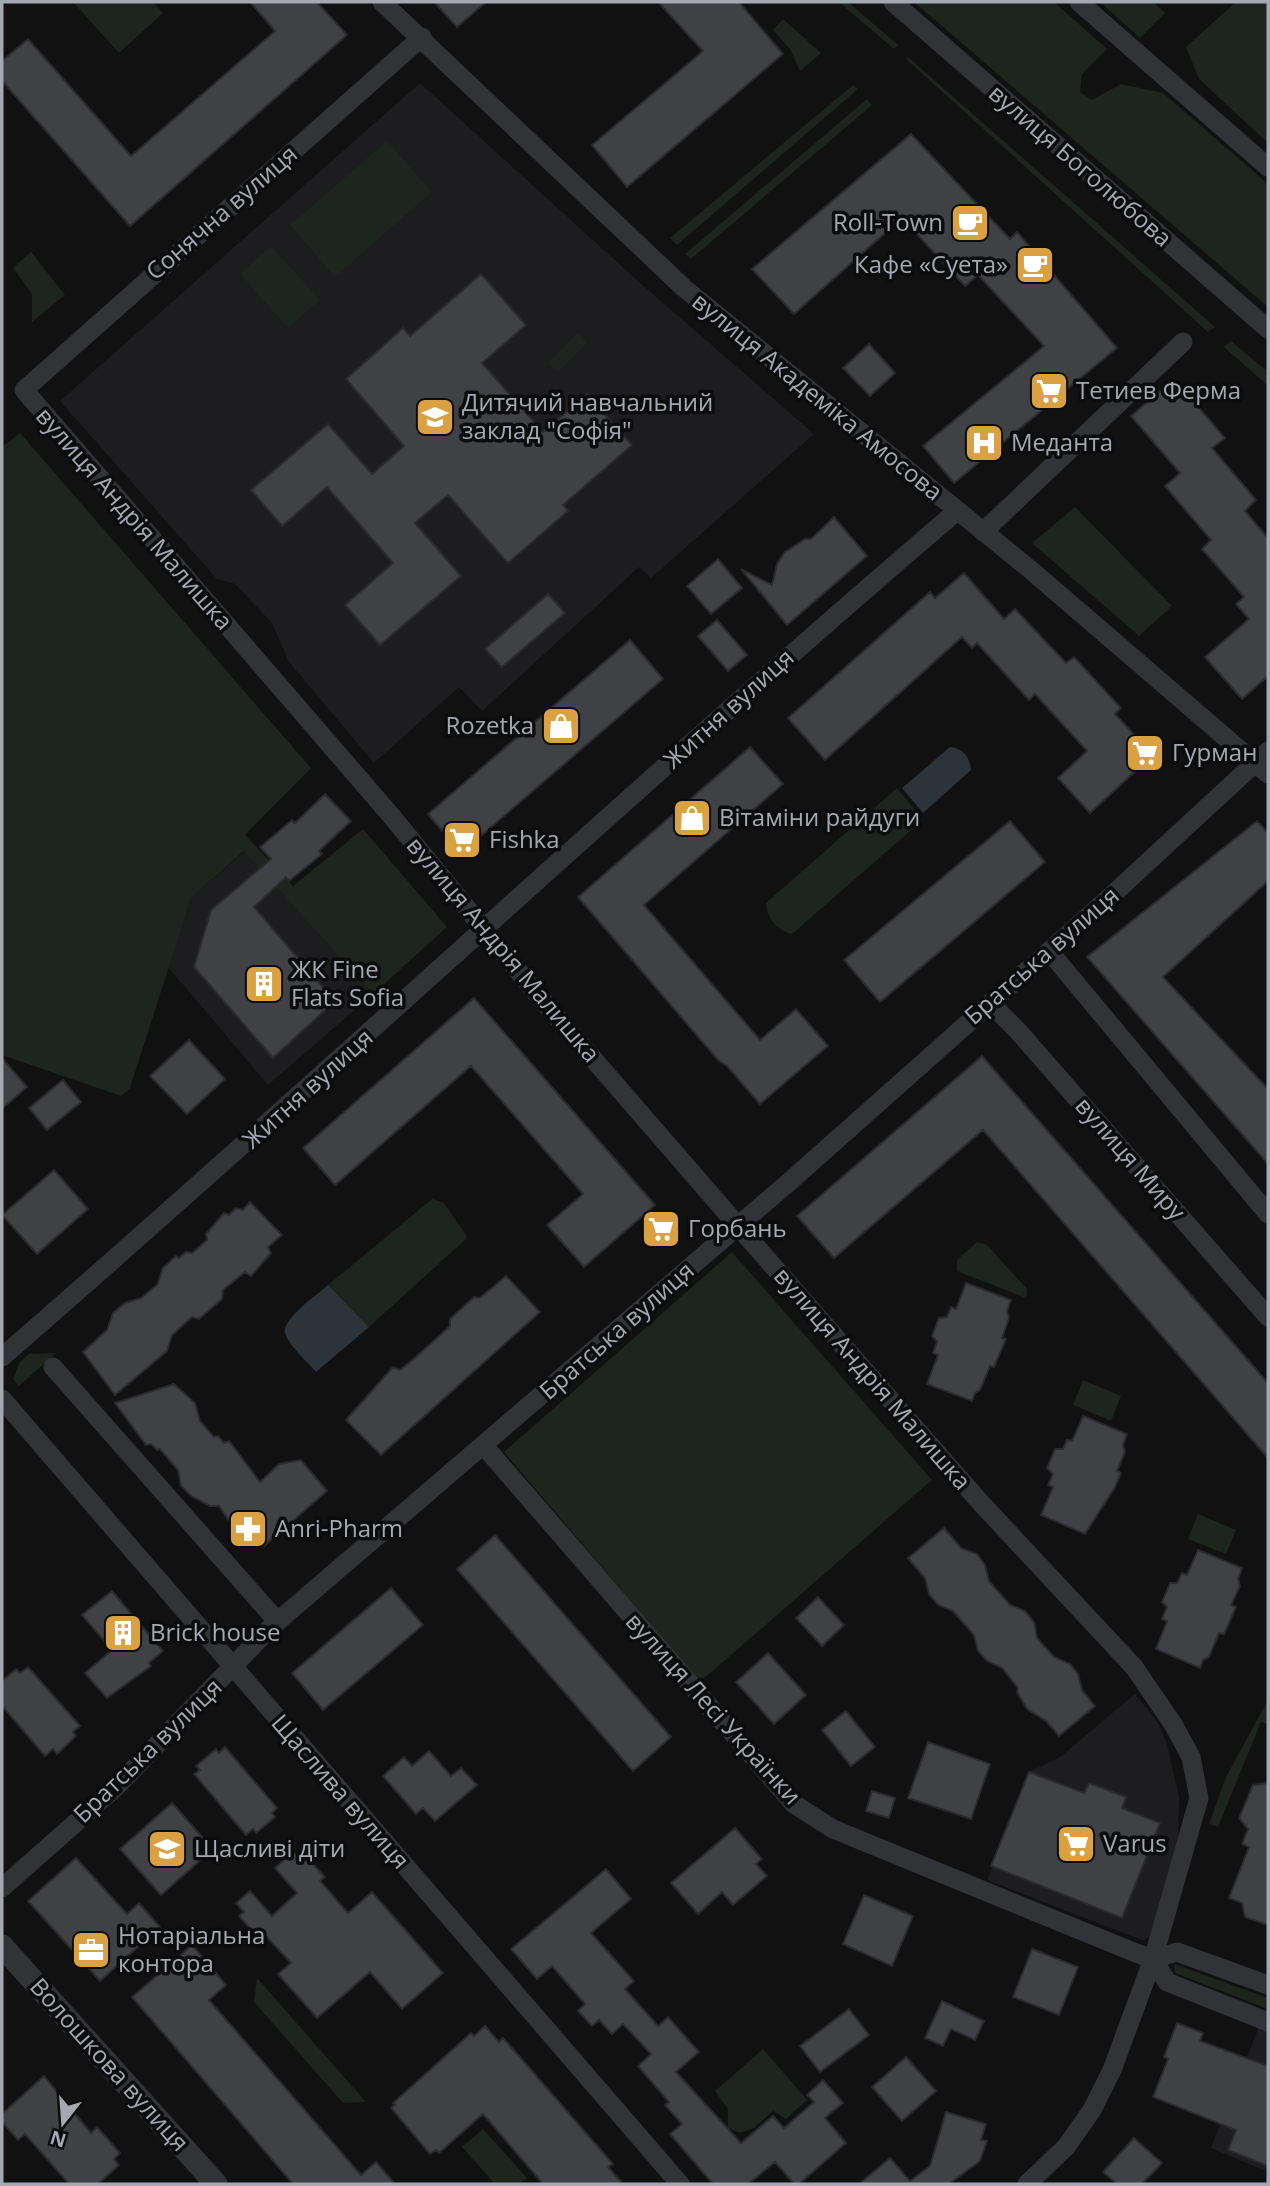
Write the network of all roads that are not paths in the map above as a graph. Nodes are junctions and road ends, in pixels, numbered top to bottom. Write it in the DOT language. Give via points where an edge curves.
graph roads {
  1 [pos="382,2"];
  2 [pos="893,2"];
  3 [pos="1079,2"];
  4 [pos="422,37"];
  5 [pos="1268,167"];
  6 [pos="1268,330"];
  7 [pos="1183,342"];
  8 [pos="24,390"];
  9 [pos="957,511"];
  10 [pos="983,532"];
  11 [pos="1264,762"];
  12 [pos="485,930"];
  13 [pos="1049,951"];
  14 [pos="990,1003"];
  15 [pos="1268,1214"];
  16 [pos="738,1226"];
  17 [pos="1268,1317"];
  18 [pos="2,1357"];
  19 [pos="54,1367"];
  20 [pos="2,1399"];
  21 [pos="484,1446"];
  22 [pos="278,1622"];
  23 [pos="232,1667"];
  24 [pos="2,1888"];
  25 [pos="2,1945"];
  26 [pos="1153,1959"];
  27 [pos="1268,1985"];
  28 [pos="1268,2022"];
  29 [pos="216,2184"];
  30 [pos="680,2184"];
  31 [pos="1027,2184"];
  1 -- 4 [label="street, вулиця Академіка Амосова"];
  2 -- 6 [label="street, вулиця Боголюбова"];
  3 -- 5 [label="street"];
  4 -- 8 [label="street, Сонячна вулиця"];
  4 -- 9 [label="street, вулиця Академіка Амосова" via="684,288"];
  7 -- 10 [label="street"];
  8 -- 12 [label="street, вулиця Андрія Малишка"];
  9 -- 10 [label="street, вулиця Академіка Амосова"];
  9 -- 12 [label="street, Житня вулиця" via="739,699"];
  10 -- 11 [label="street, вулиця Академіка Амосова"];
  11 -- 13 [label="street, Братська вулиця"];
  12 -- 16 [label="street, вулиця Андрія Малишка"];
  12 -- 18 [label="street, Житня вулиця"];
  13 -- 14 [label="street, Братська вулиця"];
  13 -- 15 [label="street"];
  14 -- 16 [label="street, Братська вулиця"];
  14 -- 17 [label="street, вулиця Миру"];
  16 -- 21 [label="street, Братська вулиця"];
  16 -- 26 [label="street, вулиця Андрія Малишка" via="979,1502 1102,1630 1145,1681 1173,1724 1191,1757 1199,1798"];
  19 -- 22 [label="street"];
  20 -- 23 [label="street, Щаслива вулиця"];
  21 -- 22 [label="street, Братська вулиця"];
  21 -- 26 [label="street, вулиця Лесі Українки" via="794,1804 834,1829"];
  22 -- 23 [label="street, Братська вулиця"];
  23 -- 24 [label="street, Братська вулиця" via="115,1788"];
  23 -- 30 [label="street, Щаслива вулиця"];
  25 -- 29 [label="street, Волошкова вулиця"];
  26 -- 27 [label="street, вулиця Лесі Українки" via="1177,1952"];
  26 -- 28 [label="street, вулиця Лесі Українки" via="1167,1982"];
  26 -- 31 [label="street, вулиця Андрія Малишка" via="1112,2070 1092,2110 1066,2147"];
}
